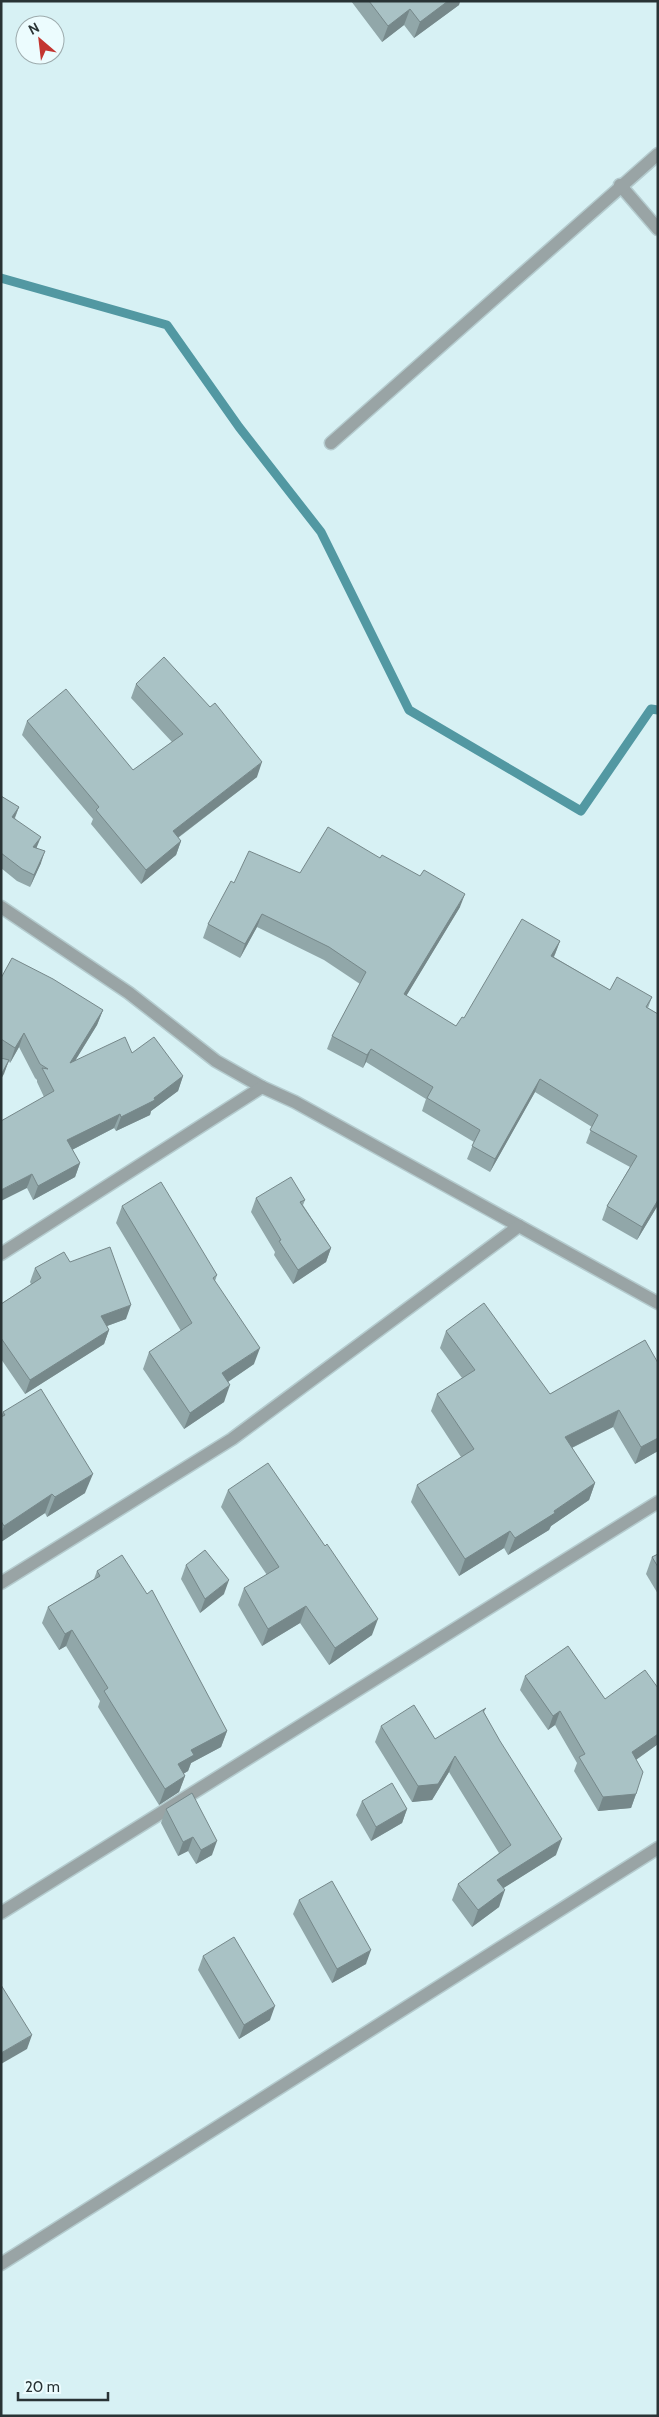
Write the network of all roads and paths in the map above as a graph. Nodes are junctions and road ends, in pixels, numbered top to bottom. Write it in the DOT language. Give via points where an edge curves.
graph roads {
  1 [pos="658,154"];
  2 [pos="620,185"];
  3 [pos="658,229"];
  4 [pos="331,443"];
  5 [pos="1,906"];
  6 [pos="262,1087"];
  7 [pos="518,1226"];
  8 [pos="1,1254"];
  9 [pos="658,1303"];
  10 [pos="658,1502"];
  11 [pos="1,1583"];
  12 [pos="658,1848"];
  13 [pos="1,1913"];
  14 [pos="1,2264"];
  1 -- 2 [label="street"];
  2 -- 3 [label="street"];
  2 -- 4 [label="street"];
  5 -- 6 [label="street" via="129,993 216,1061"];
  6 -- 7 [label="street" via="295,1102"];
  6 -- 8 [label="street"];
  7 -- 9 [label="street"];
  7 -- 11 [label="street" via="232,1439"];
  10 -- 13 [label="street"];
  12 -- 14 [label="street"];
}
